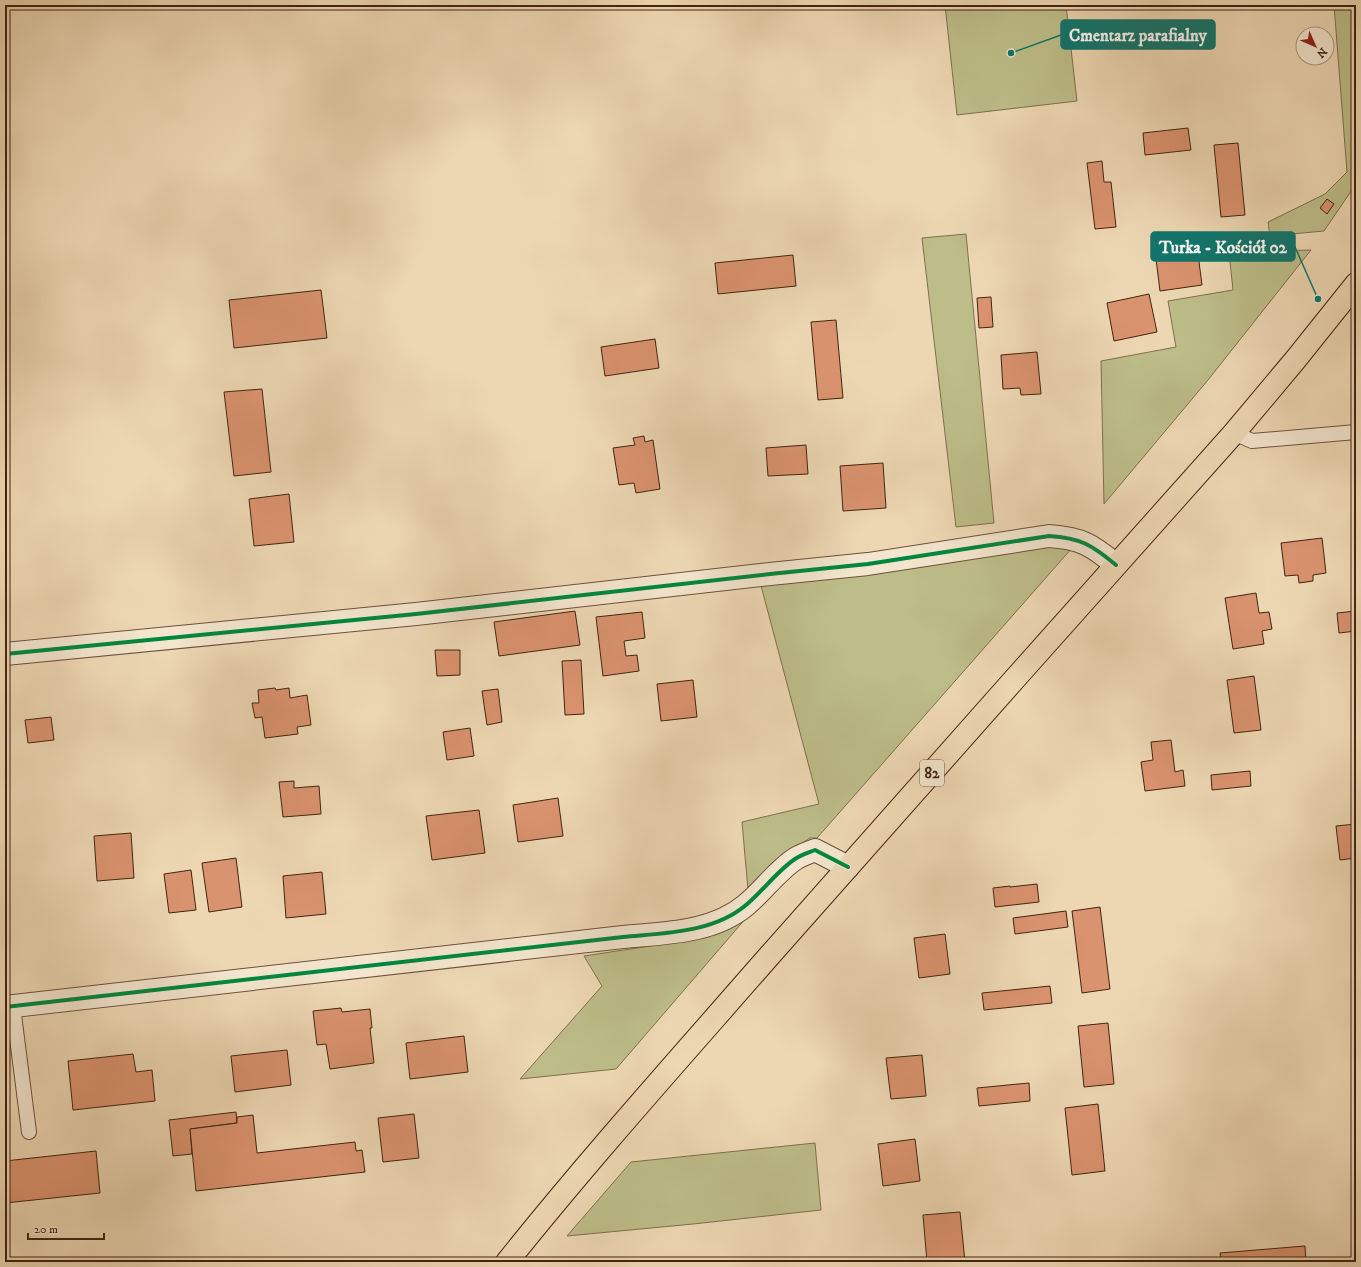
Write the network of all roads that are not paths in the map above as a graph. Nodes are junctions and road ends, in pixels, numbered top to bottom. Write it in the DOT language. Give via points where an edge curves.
graph roads {
  1 [pos="1356,284"];
  2 [pos="1356,432"];
  3 [pos="1234,433"];
  4 [pos="1116,565"];
  5 [pos="5,654"];
  6 [pos="848,867"];
  7 [pos="9,1007"];
  8 [pos="29,1132"];
  9 [pos="507,1262"];
  1 -- 3 [label="main road, 82"];
  2 -- 3 [label="lane" via="1252,441"];
  3 -- 4 [label="main road, 82"];
  4 -- 5 [label="street" via="1083,541 1049,536 868,564 416,614"];
  4 -- 6 [label="main road, 82"];
  6 -- 7 [label="street" via="815,850 795,859 745,906 726,918 701,927 670,933"];
  6 -- 9 [label="main road, 82" via="643,1100"];
  7 -- 8 [label="lane"];
}
